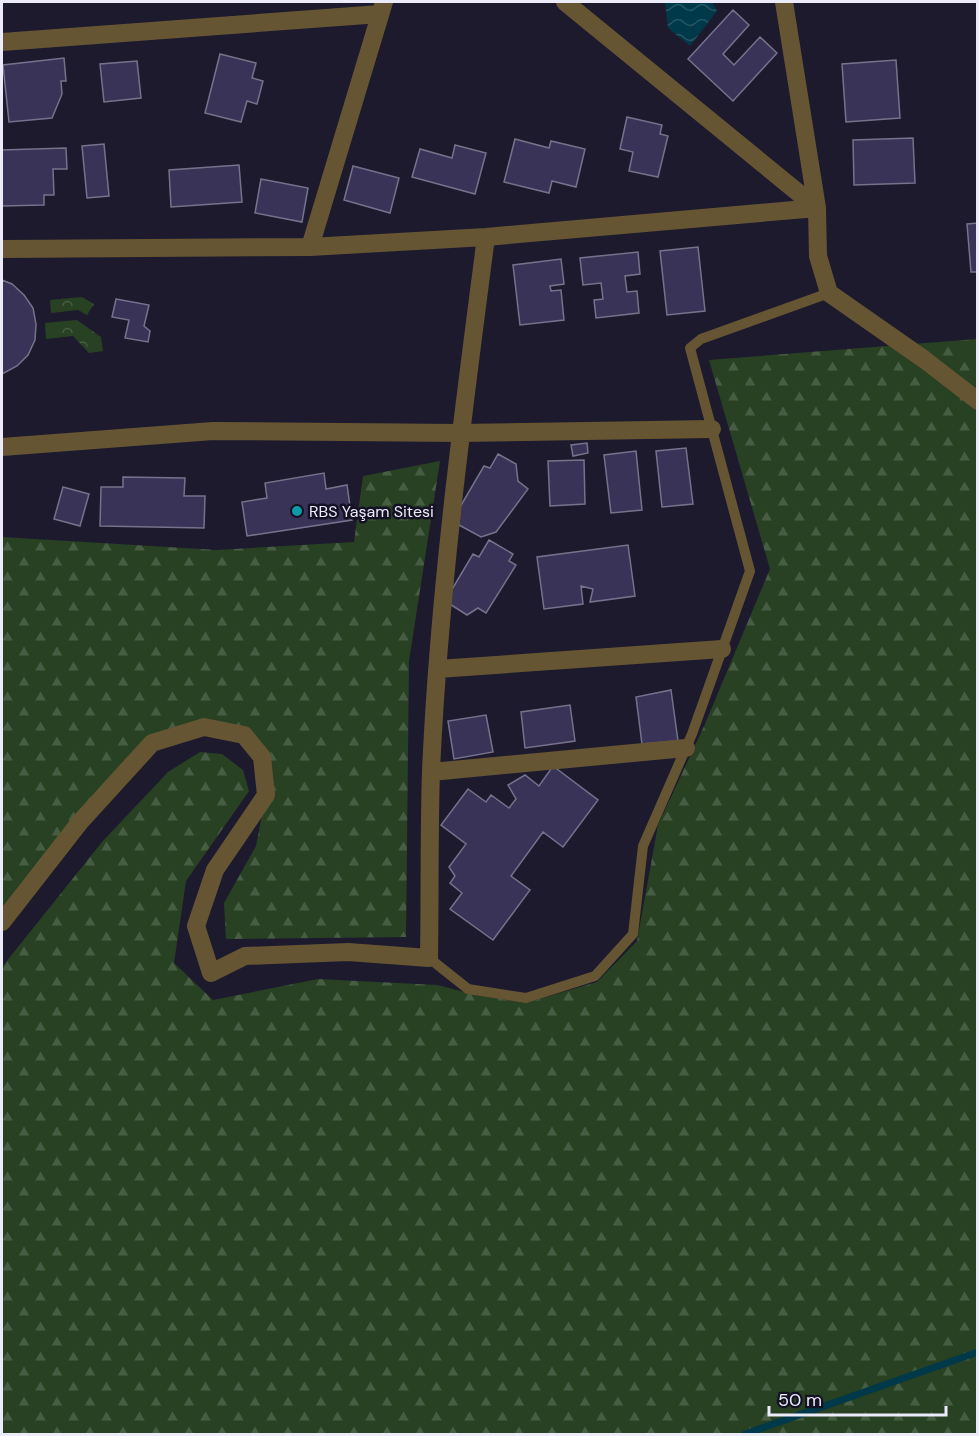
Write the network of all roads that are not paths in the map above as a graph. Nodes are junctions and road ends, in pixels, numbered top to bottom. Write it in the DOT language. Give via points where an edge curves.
graph roads {
  1 [pos="565,2"];
  2 [pos="784,2"];
  3 [pos="382,8"];
  4 [pos="2,42"];
  5 [pos="817,208"];
  6 [pos="486,237"];
  7 [pos="310,247"];
  8 [pos="2,249"];
  9 [pos="829,293"];
  10 [pos="978,401"];
  11 [pos="712,429"];
  12 [pos="460,433"];
  13 [pos="2,447"];
  14 [pos="722,649"];
  15 [pos="438,669"];
  16 [pos="686,748"];
  17 [pos="431,772"];
  18 [pos="2,922"];
  19 [pos="429,958"];
  1 -- 5 [label="street"];
  2 -- 5 [label="street"];
  3 -- 4 [label="street"];
  3 -- 7 [label="street"];
  5 -- 6 [label="street"];
  5 -- 9 [label="street" via="819,256"];
  6 -- 7 [label="street"];
  6 -- 12 [label="street"];
  7 -- 8 [label="street"];
  9 -- 10 [label="street"];
  9 -- 11 [label="lane" via="701,339 690,348"];
  11 -- 12 [label="street"];
  11 -- 14 [label="lane" via="750,571"];
  12 -- 13 [label="street" via="213,431"];
  12 -- 15 [label="street"];
  14 -- 15 [label="street"];
  14 -- 16 [label="lane"];
  15 -- 17 [label="street"];
  16 -- 17 [label="street"];
  16 -- 19 [label="lane" via="643,846 633,934 595,976 526,998 468,989"];
  17 -- 19 [label="street"];
  18 -- 19 [label="street" via="80,822 152,743 204,728 244,735 262,757 266,795 215,870 196,926 211,974 245,956 348,952"];
}
